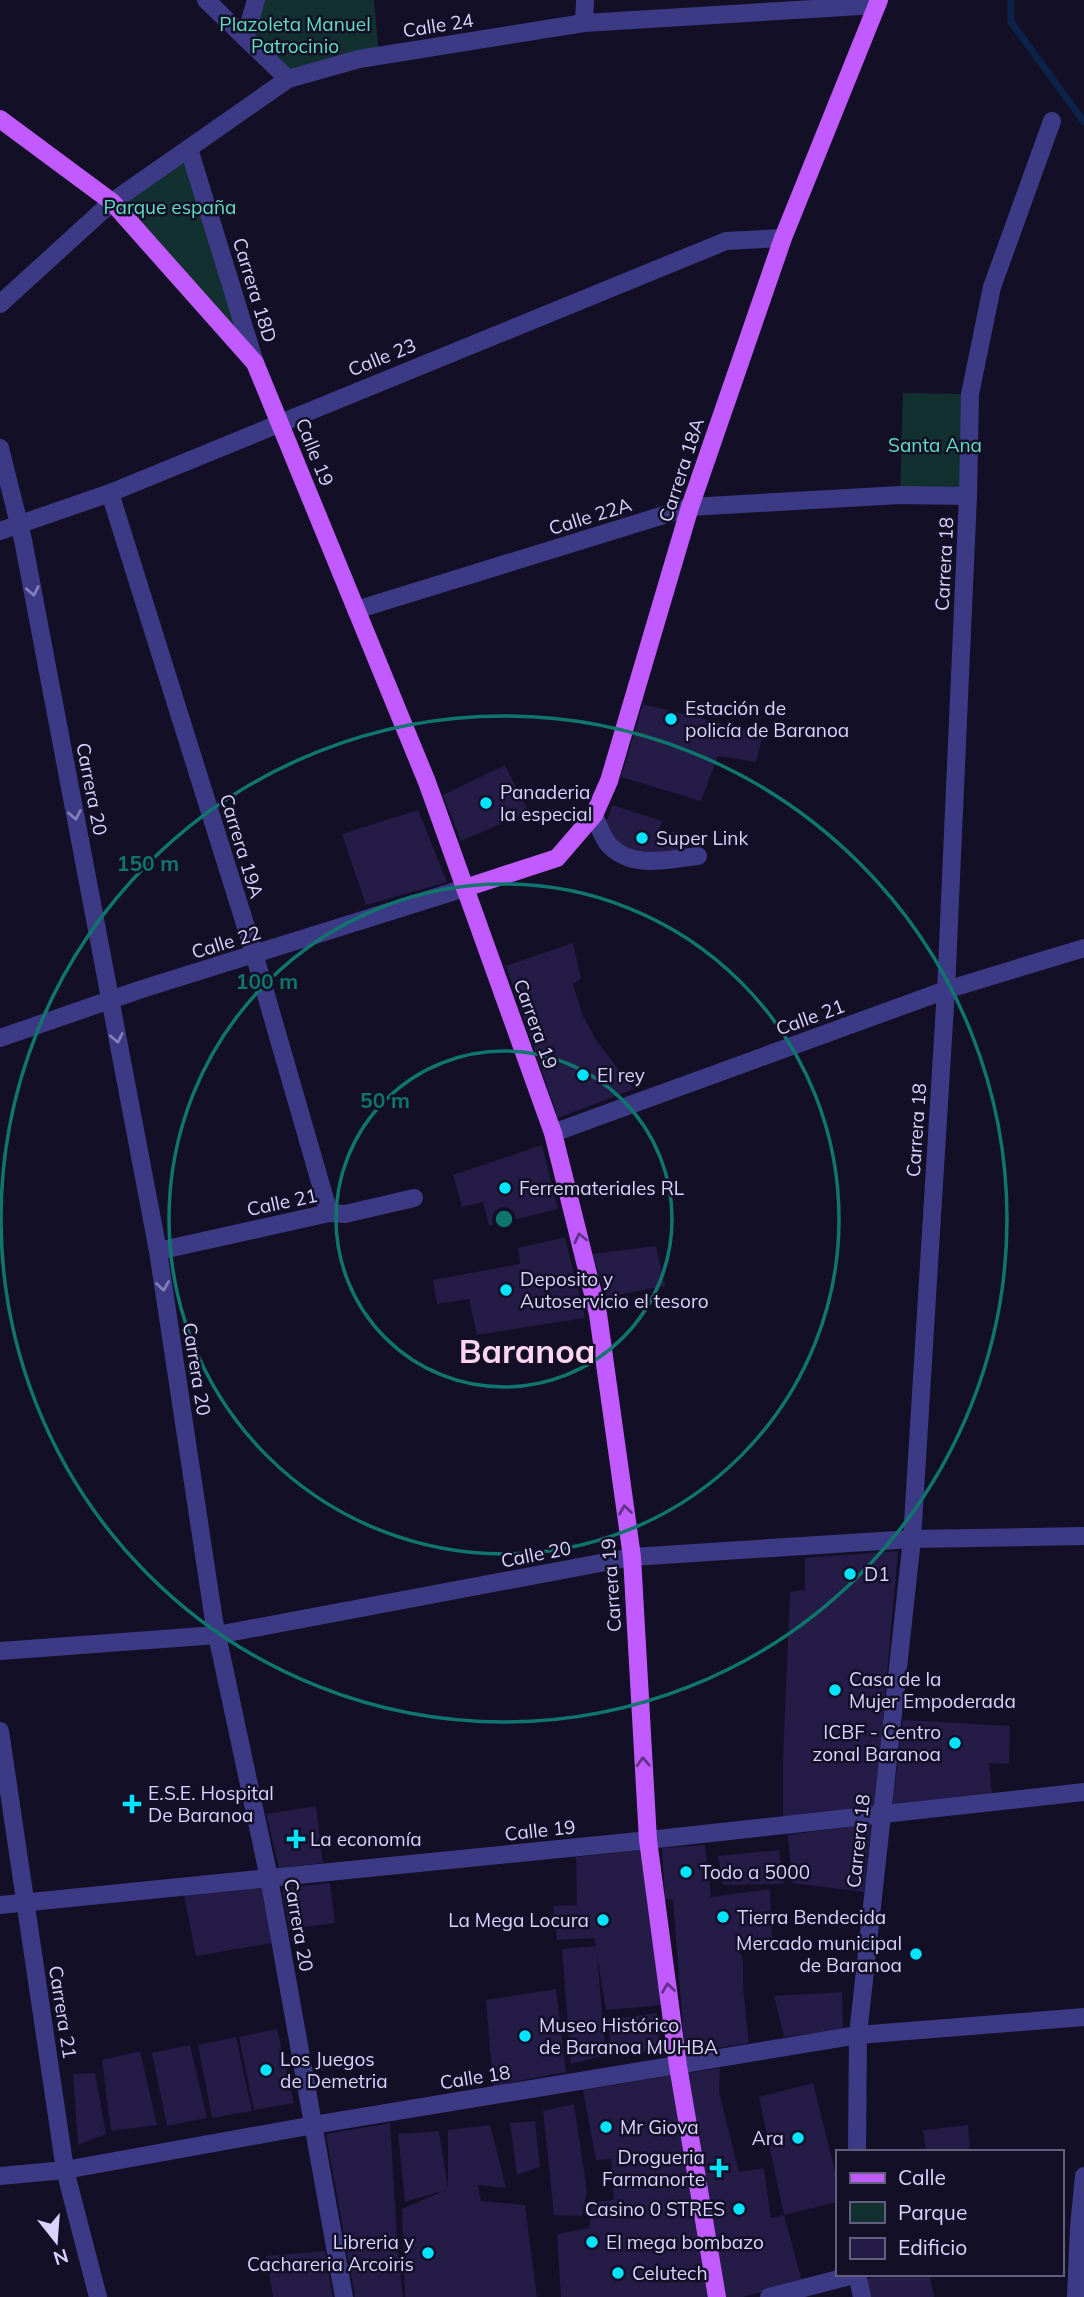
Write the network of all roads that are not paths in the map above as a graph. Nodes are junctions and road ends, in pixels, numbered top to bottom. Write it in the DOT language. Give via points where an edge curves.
graph roads {
  1 [pos="206,0"];
  2 [pos="256,0"];
  3 [pos="585,0"];
  4 [pos="878,3"];
  5 [pos="584,23"];
  6 [pos="245,38"];
  7 [pos="288,79"];
  8 [pos="0,119"];
  9 [pos="1052,121"];
  10 [pos="189,149"];
  11 [pos="112,202"];
  12 [pos="783,238"];
  13 [pos="0,304"];
  14 [pos="255,363"];
  15 [pos="280,422"];
  16 [pos="0,448"];
  17 [pos="110,493"];
  18 [pos="968,496"];
  19 [pos="690,507"];
  20 [pos="20,524"];
  21 [pos="0,531"];
  22 [pos="356,610"];
  23 [pos="594,815"];
  24 [pos="698,856"];
  25 [pos="465,888"];
  26 [pos="1084,948"];
  27 [pos="254,955"];
  28 [pos="946,990"];
  29 [pos="110,1001"];
  30 [pos="0,1038"];
  31 [pos="553,1133"];
  32 [pos="414,1198"];
  33 [pos="329,1213"];
  34 [pos="158,1251"];
  35 [pos="1084,1536"];
  36 [pos="912,1539"];
  37 [pos="632,1557"];
  38 [pos="217,1635"];
  39 [pos="0,1651"];
  40 [pos="0,1731"];
  41 [pos="1084,1792"];
  42 [pos="882,1814"];
  43 [pos="648,1840"];
  44 [pos="269,1878"];
  45 [pos="24,1902"];
  46 [pos="0,1905"];
  47 [pos="1084,2017"];
  48 [pos="858,2035"];
  49 [pos="678,2066"];
  50 [pos="313,2125"];
  51 [pos="857,2150"];
  52 [pos="65,2170"];
  53 [pos="0,2176"];
  54 [pos="1084,2176"];
  55 [pos="1082,2213"];
  56 [pos="1063,2218"];
  57 [pos="850,2276"];
  58 [pos="858,2276"];
  59 [pos="98,2297"];
  60 [pos="344,2297"];
  61 [pos="716,2297"];
  62 [pos="768,2297"];
  63 [pos="862,2297"];
  64 [pos="1076,2297"];
  1 -- 6 [label="street"];
  2 -- 6 [label="street"];
  3 -- 5 [label="street"];
  4 -- 5 [label="street, Calle 24"];
  4 -- 12 [label="main road, Carrera 18A"];
  5 -- 7 [label="street, Calle 24" via="359,59"];
  6 -- 7 [label="street"];
  7 -- 10 [label="street, Calle 24"];
  8 -- 11 [label="main road, Calle 19"];
  9 -- 18 [label="street, Carrera 18" via="992,286 970,394"];
  10 -- 11 [label="street, Calle 24"];
  10 -- 14 [label="street, Carrera 18D"];
  11 -- 13 [label="street, Calle 24"];
  11 -- 14 [label="main road, Calle 19"];
  12 -- 15 [label="street, Calle 23" via="726,240"];
  12 -- 19 [label="main road, Carrera 18A"];
  14 -- 15 [label="main road, Calle 19"];
  15 -- 17 [label="street, Calle 23"];
  15 -- 22 [label="main road, Calle 19"];
  16 -- 20 [label="street, Carrera 20"];
  17 -- 20 [label="street, Calle 23"];
  17 -- 27 [label="street, Carrera 19A"];
  18 -- 19 [label="street, Calle 22A" via="900,495"];
  18 -- 28 [label="street, Carrera 18"];
  19 -- 22 [label="street, Calle 22A"];
  19 -- 23 [label="main road, Carrera 18A" via="609,781"];
  20 -- 21 [label="street, Calle 23"];
  20 -- 29 [label="street, Carrera 20, one-way"];
  22 -- 25 [label="main road, Calle 19"];
  23 -- 24 [label="street" via="608,844 630,859 642,862"];
  23 -- 25 [label="main road, Carrera 18A" via="557,858"];
  25 -- 27 [label="street, Calle 22"];
  25 -- 31 [label="main road, Carrera 19"];
  26 -- 28 [label="street, Calle 21"];
  27 -- 29 [label="street, Calle 22"];
  27 -- 33 [label="street, Carrera 19A"];
  28 -- 31 [label="street, Calle 21"];
  28 -- 36 [label="street, Carrera 18"];
  29 -- 30 [label="street, Calle 22"];
  29 -- 34 [label="street, Carrera 20, one-way"];
  37 -- 31 [label="main road, Carrera 19, one-way" via="598,1314"];
  32 -- 33 [label="street, Calle 21" via="345,1214"];
  33 -- 34 [label="street, Calle 21"];
  34 -- 38 [label="street, Carrera 20, one-way"];
  35 -- 36 [label="street, Calle 20"];
  36 -- 37 [label="street, Calle 20"];
  36 -- 42 [label="street, Carrera 18"];
  37 -- 38 [label="street, Calle 20"];
  43 -- 37 [label="main road, Carrera 19, one-way"];
  38 -- 39 [label="street, Calle 20"];
  38 -- 44 [label="street, Carrera 20"];
  40 -- 45 [label="street, Carrera 21"];
  41 -- 42 [label="street, Calle 19"];
  42 -- 43 [label="street, Calle 19"];
  42 -- 48 [label="street, Carrera 18"];
  43 -- 44 [label="street, Calle 19"];
  49 -- 43 [label="main road, Carrera 19, one-way"];
  44 -- 45 [label="street, Calle 19"];
  44 -- 50 [label="street, Carrera 20"];
  45 -- 46 [label="street, Calle 19"];
  45 -- 52 [label="street, Carrera 21"];
  47 -- 48 [label="street, Calle 18"];
  48 -- 49 [label="street, Calle 18"];
  48 -- 51 [label="street, Carrera 18"];
  49 -- 50 [label="street, Calle 18"];
  49 -- 61 [label="main road, Carrera 19"];
  50 -- 52 [label="street, Calle 18"];
  50 -- 60 [label="street, Carrera 20"];
  52 -- 53 [label="street, Calle 18"];
  52 -- 59 [label="street, Carrera 21"];
  54 -- 55 [label="street"];
  55 -- 56 [label="street"];
  55 -- 64 [label="street"];
  57 -- 62 [label="street"];
  58 -- 63 [label="street"];
}
